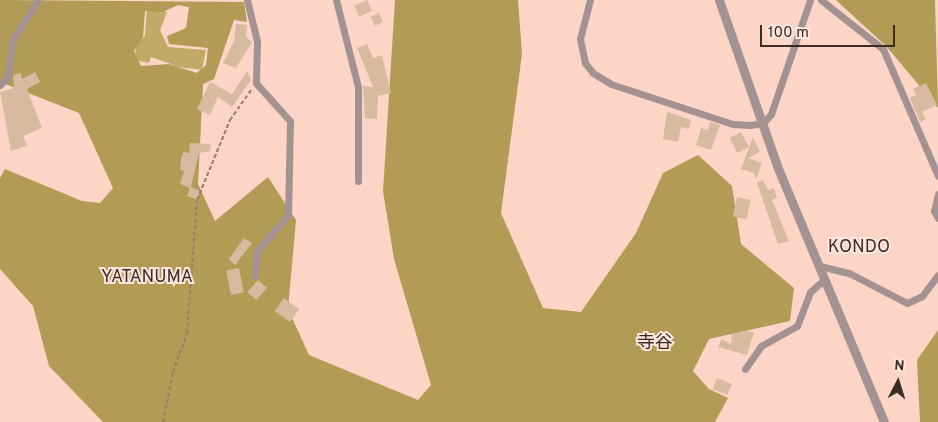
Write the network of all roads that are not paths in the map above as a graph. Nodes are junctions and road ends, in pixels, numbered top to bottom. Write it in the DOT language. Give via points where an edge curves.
graph roads {
  1 [pos="38,0"];
  2 [pos="247,0"];
  3 [pos="336,0"];
  4 [pos="590,0"];
  5 [pos="719,0"];
  6 [pos="810,0"];
  7 [pos="821,0"];
  8 [pos="0,85"];
  9 [pos="763,122"];
  10 [pos="938,176"];
  11 [pos="358,181"];
  12 [pos="938,194"];
  13 [pos="938,218"];
  14 [pos="820,266"];
  15 [pos="938,275"];
  16 [pos="255,276"];
  17 [pos="825,279"];
  18 [pos="745,369"];
  19 [pos="884,422"];
  1 -- 8 [label="street" via="12,41 8,76"];
  2 -- 16 [label="street" via="257,41 256,83 290,121 288,215 257,251"];
  3 -- 11 [label="street" via="358,87"];
  4 -- 9 [label="street" via="580,39 585,63 593,72 611,84 733,124"];
  5 -- 9 [label="street"];
  6 -- 9 [label="street" via="778,96"];
  7 -- 10 [label="street" via="883,49"];
  9 -- 14 [label="street"];
  12 -- 13 [label="street" via="934,211"];
  14 -- 15 [label="street" via="849,273 908,303 922,296"];
  14 -- 17 [label="street"];
  17 -- 18 [label="street" via="810,292 797,326 761,346"];
  17 -- 19 [label="street"];
}
